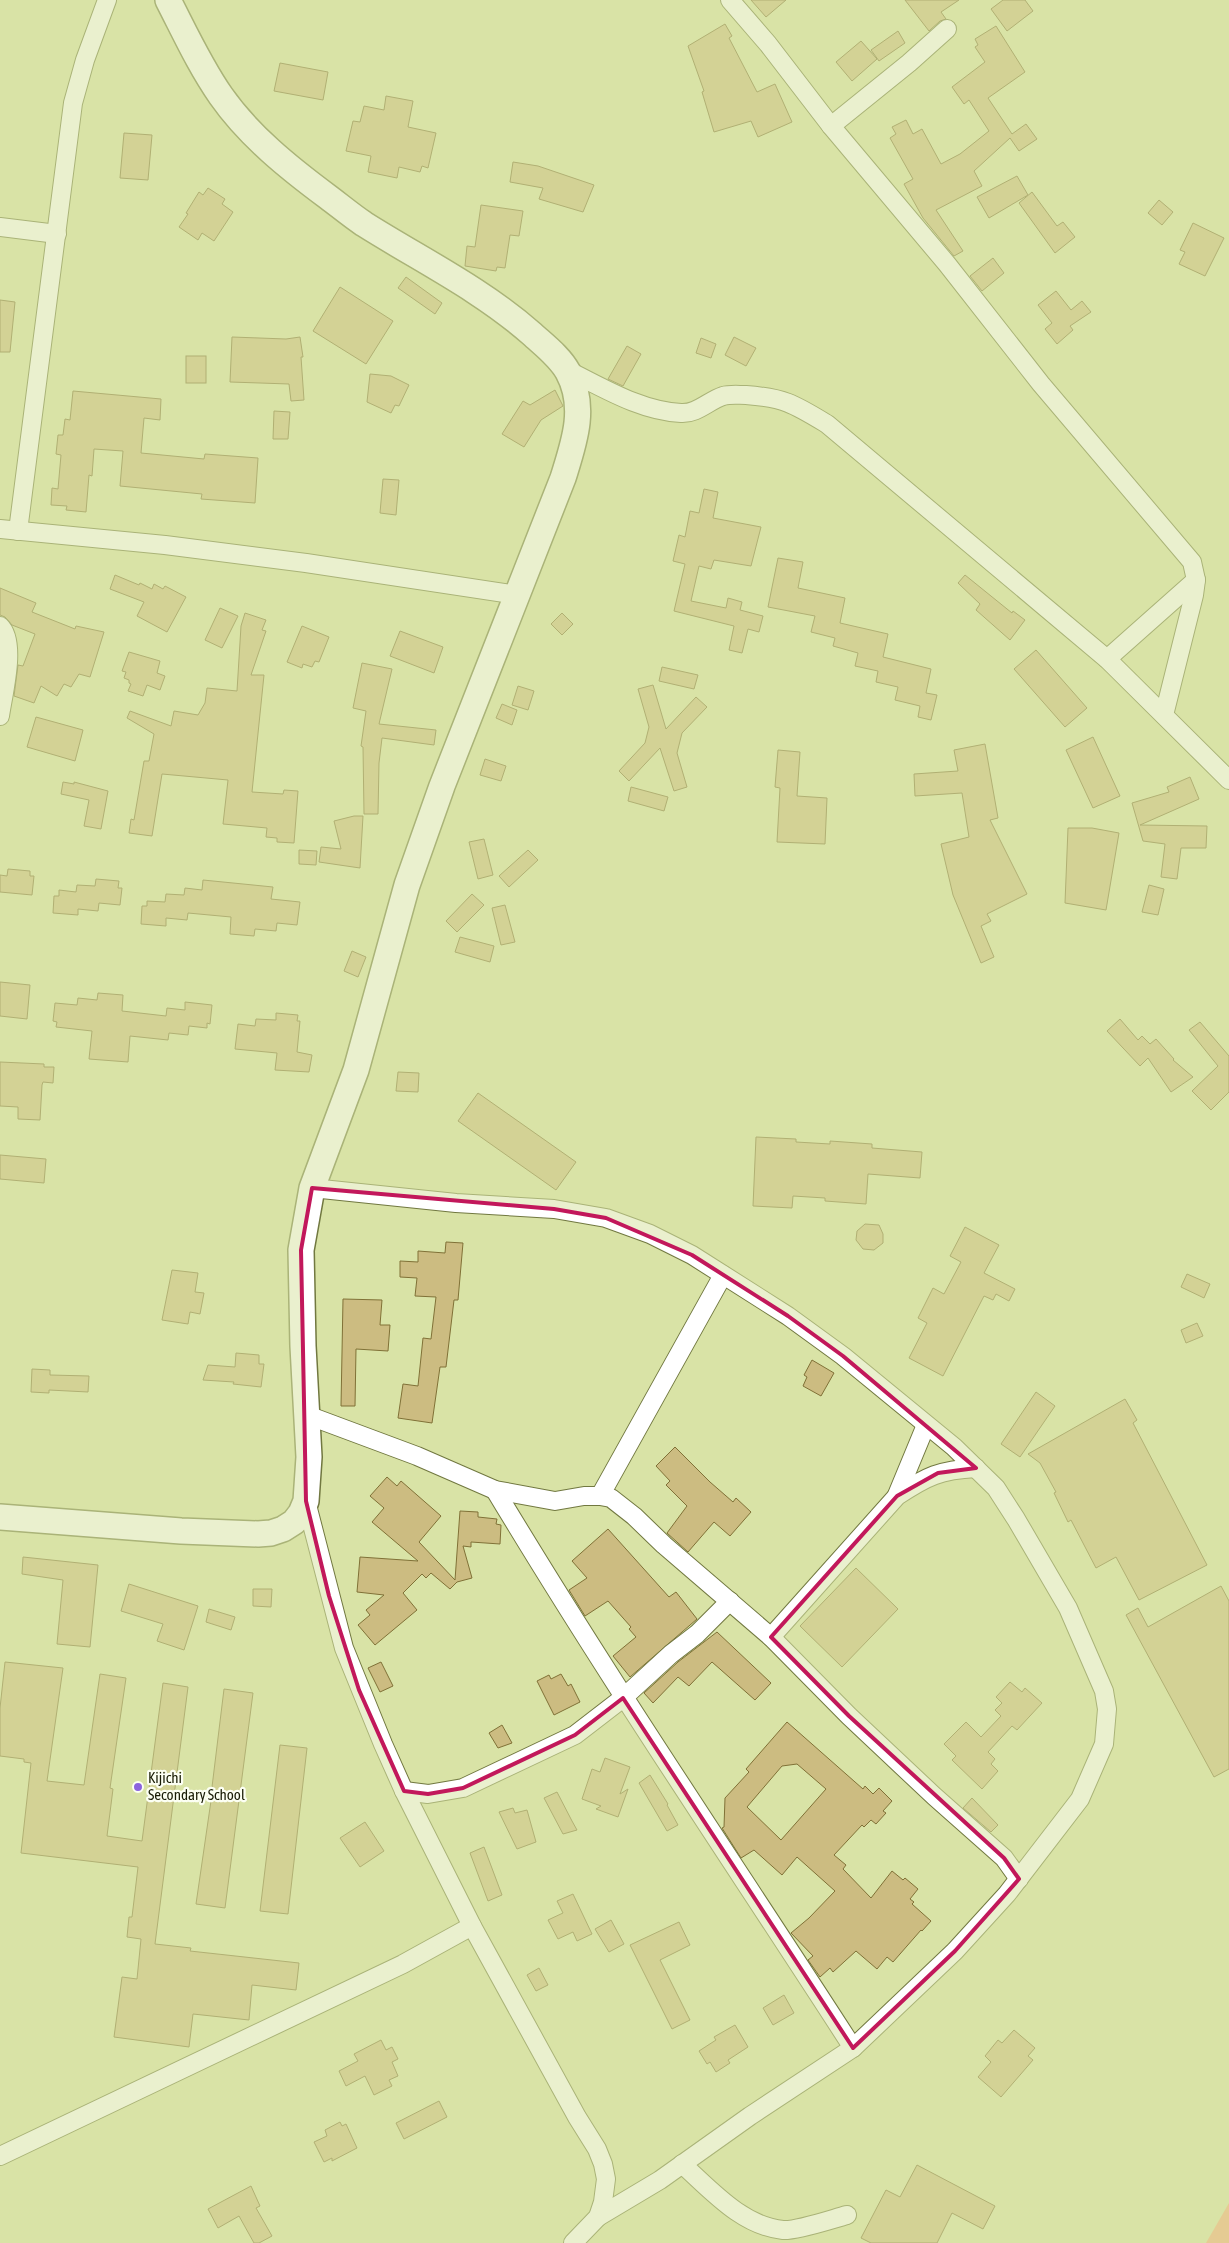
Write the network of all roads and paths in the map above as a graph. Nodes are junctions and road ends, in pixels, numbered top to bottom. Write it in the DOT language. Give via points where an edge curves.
graph roads {
  1 [pos="107,0"];
  2 [pos="168,0"];
  3 [pos="730,0"];
  4 [pos="947,29"];
  5 [pos="831,126"];
  6 [pos="0,227"];
  7 [pos="57,234"];
  8 [pos="567,370"];
  9 [pos="0,529"];
  10 [pos="18,531"];
  11 [pos="1196,580"];
  12 [pos="517,595"];
  13 [pos="0,626"];
  14 [pos="1107,659"];
  15 [pos="1164,715"];
  16 [pos="0,716"];
  17 [pos="1229,780"];
  18 [pos="312,1188"];
  19 [pos="723,1275"];
  20 [pos="307,1415"];
  21 [pos="926,1425"];
  22 [pos="976,1468"];
  23 [pos="495,1490"];
  24 [pos="600,1496"];
  25 [pos="897,1496"];
  26 [pos="306,1502"];
  27 [pos="0,1517"];
  28 [pos="730,1601"];
  29 [pos="771,1637"];
  30 [pos="623,1698"];
  31 [pos="404,1791"];
  32 [pos="1019,1879"];
  33 [pos="472,1926"];
  34 [pos="853,2048"];
  35 [pos="0,2156"];
  36 [pos="682,2164"];
  37 [pos="847,2215"];
  38 [pos="598,2216"];
  39 [pos="573,2243"];
  1 -- 7 [label="street" via="73,103"];
  2 -- 8 [label="street" via="207,76 222,98 262,142 364,223 434,264 517,320"];
  3 -- 5 [label="street"];
  4 -- 5 [label="street"];
  5 -- 11 [label="street" via="947,264 1065,413 1184,551 1192,562"];
  6 -- 7 [label="street"];
  7 -- 10 [label="street"];
  8 -- 12 [label="street" via="578,399 574,444"];
  8 -- 14 [label="street" via="620,396 663,411 694,411 724,396 735,395 762,395 784,400 802,409 827,424"];
  9 -- 10 [label="street"];
  10 -- 12 [label="street" via="165,545"];
  11 -- 14 [label="street"];
  11 -- 15 [label="street"];
  12 -- 18 [label="street" via="407,885 356,1070"];
  13 -- 16 [label="street" via="7,639 8,653"];
  14 -- 15 [label="street"];
  15 -- 17 [label="street"];
  18 -- 19 [label="street" via="554,1209 606,1218 650,1234"];
  18 -- 20 [label="street" via="301,1250"];
  19 -- 21 [label="street" via="843,1356"];
  19 -- 24 [label="street"];
  20 -- 23 [label="street" via="417,1456"];
  20 -- 26 [label="street" via="309,1471"];
  21 -- 22 [label="street"];
  21 -- 25 [label="street"];
  22 -- 25 [label="street" via="938,1472"];
  22 -- 32 [label="street" via="996,1488 1068,1608 1104,1692 1107,1710 1104,1744 1080,1799"];
  23 -- 24 [label="street" via="555,1501"];
  23 -- 30 [label="street"];
  24 -- 28 [label="street" via="621,1505"];
  25 -- 29 [label="street"];
  26 -- 27 [label="street" via="294,1522 271,1533 258,1534"];
  26 -- 31 [label="street" via="344,1648"];
  28 -- 29 [label="street"];
  28 -- 30 [label="street"];
  29 -- 32 [label="street" via="863,1729 1004,1858"];
  30 -- 31 [label="street" via="575,1735 463,1788 428,1794"];
  30 -- 34 [label="street"];
  31 -- 33 [label="street"];
  32 -- 34 [label="street" via="955,1951"];
  33 -- 35 [label="street" via="402,1964"];
  33 -- 38 [label="street" via="597,2149 606,2179"];
  34 -- 36 [label="street"];
  36 -- 37 [label="street" via="745,2218 762,2225 785,2231"];
  36 -- 38 [label="street"];
  38 -- 39 [label="street"];
}
